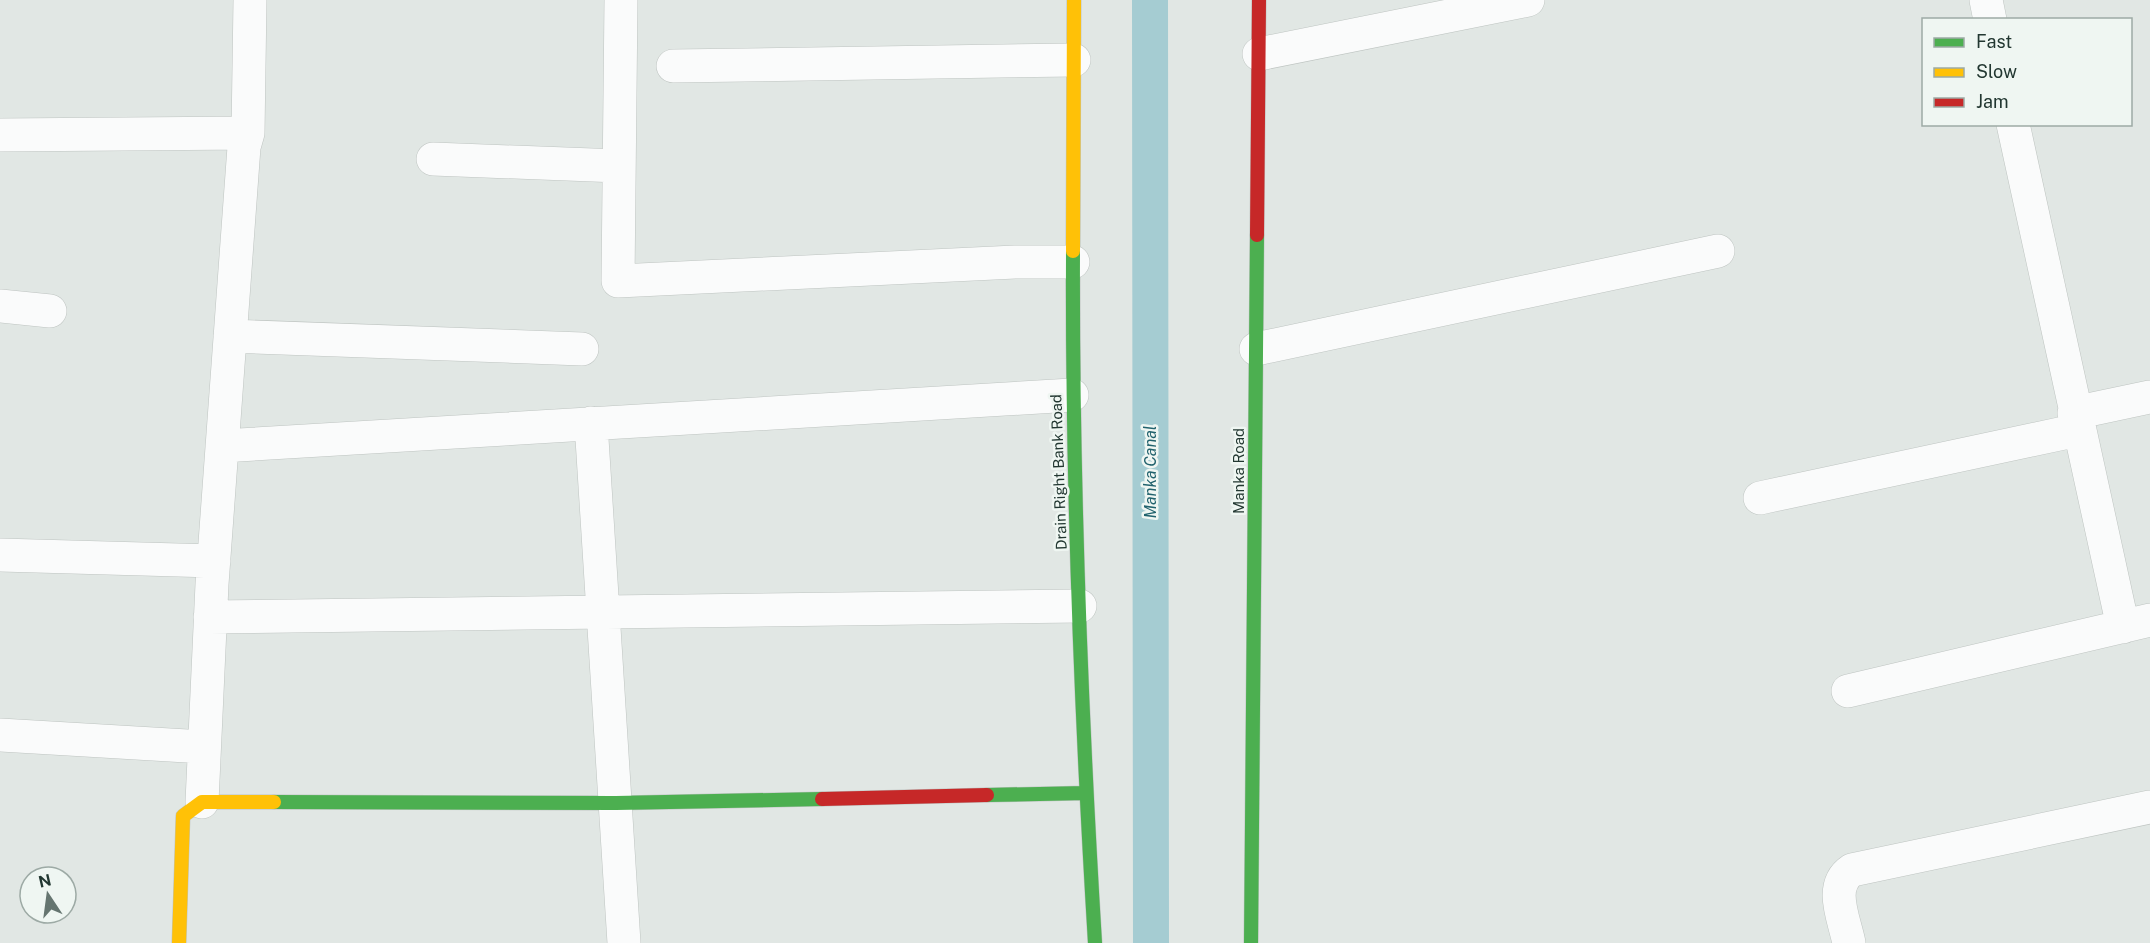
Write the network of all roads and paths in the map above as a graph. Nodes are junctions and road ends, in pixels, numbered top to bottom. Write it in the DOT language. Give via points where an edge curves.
graph roads {
  1 [pos="250,0"];
  2 [pos="621,0"];
  3 [pos="1074,0"];
  4 [pos="1259,0"];
  5 [pos="1528,0"];
  6 [pos="1986,0"];
  7 [pos="1990,18"];
  8 [pos="1259,54"];
  9 [pos="1074,60"];
  10 [pos="673,66"];
  11 [pos="2013,126"];
  12 [pos="248,133"];
  13 [pos="0,135"];
  14 [pos="433,159"];
  15 [pos="619,166"];
  16 [pos="1718,251"];
  17 [pos="1073,262"];
  18 [pos="0,306"];
  19 [pos="50,311"];
  20 [pos="230,336"];
  21 [pos="582,349"];
  22 [pos="1256,349"];
  23 [pos="1072,395"];
  24 [pos="2150,397"];
  25 [pos="2076,422"];
  26 [pos="591,423"];
  27 [pos="222,446"];
  28 [pos="1760,498"];
  29 [pos="0,555"];
  30 [pos="214,561"];
  31 [pos="1080,606"];
  32 [pos="602,612"];
  33 [pos="210,617"];
  34 [pos="2137,623"];
  35 [pos="1848,691"];
  36 [pos="0,735"];
  37 [pos="204,747"];
  38 [pos="1086,793"];
  39 [pos="202,802"];
  40 [pos="616,803"];
  41 [pos="2150,807"];
  42 [pos="178,943"];
  43 [pos="624,943"];
  44 [pos="1095,943"];
  45 [pos="1251,943"];
  46 [pos="1849,943"];
  1 -- 12 [label="street"];
  2 -- 15 [label="street"];
  3 -- 9 [label="street, Drain Right Bank Road"];
  4 -- 8 [label="street, Manka Road"];
  5 -- 8 [label="street"];
  6 -- 7 [label="street"];
  8 -- 22 [label="street, Manka Road"];
  9 -- 10 [label="street"];
  9 -- 17 [label="street, Drain Right Bank Road"];
  11 -- 25 [label="street"];
  12 -- 13 [label="street"];
  12 -- 20 [label="street"];
  14 -- 15 [label="street"];
  15 -- 17 [label="street" via="618,281"];
  16 -- 22 [label="street"];
  17 -- 23 [label="street, Drain Right Bank Road"];
  18 -- 19 [label="street"];
  20 -- 21 [label="street"];
  20 -- 27 [label="street"];
  22 -- 45 [label="street, Manka Road"];
  23 -- 26 [label="street"];
  23 -- 31 [label="street, Drain Right Bank Road"];
  24 -- 25 [label="street"];
  25 -- 28 [label="street"];
  25 -- 34 [label="street"];
  26 -- 27 [label="street"];
  26 -- 32 [label="street"];
  27 -- 30 [label="street"];
  29 -- 30 [label="street"];
  30 -- 33 [label="street"];
  31 -- 32 [label="street"];
  31 -- 38 [label="street, Drain Right Bank Road"];
  32 -- 33 [label="street"];
  32 -- 40 [label="street"];
  33 -- 37 [label="street"];
  34 -- 35 [label="street"];
  36 -- 37 [label="street"];
  37 -- 39 [label="street"];
  38 -- 40 [label="street"];
  38 -- 44 [label="street, Drain Right Bank Road"];
  39 -- 40 [label="street"];
  39 -- 42 [label="street" via="183,816"];
  40 -- 43 [label="street"];
  41 -- 46 [label="street" via="1852,870 1841,877 1838,887"];
}
